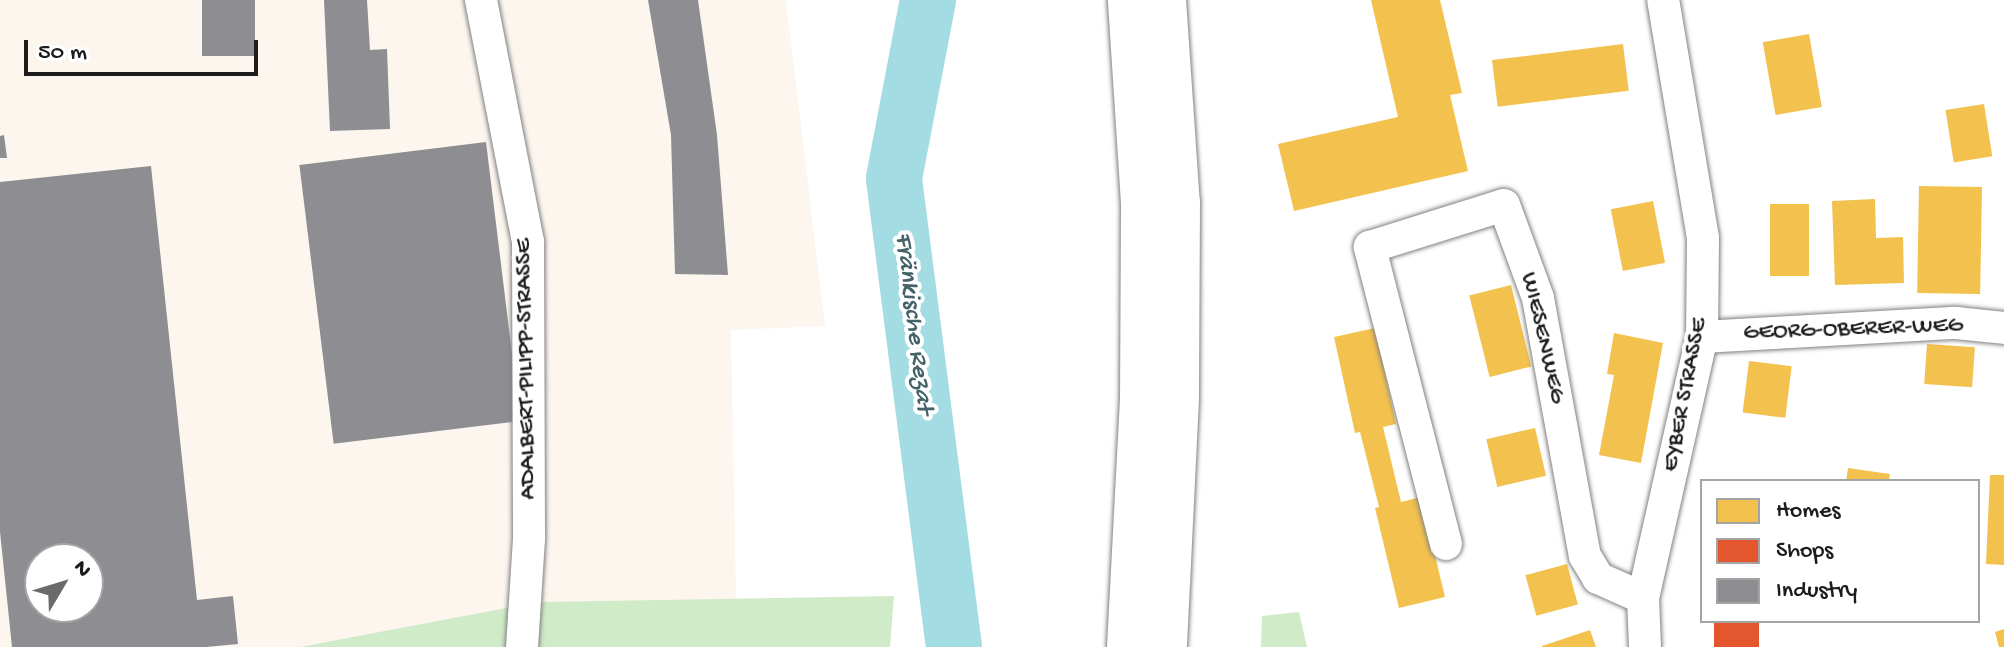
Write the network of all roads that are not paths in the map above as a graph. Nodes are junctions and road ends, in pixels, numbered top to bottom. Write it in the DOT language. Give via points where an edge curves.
graph roads {
  1 [pos="481,0"];
  2 [pos="1130,0"];
  3 [pos="1164,0"];
  4 [pos="1663,0"];
  5 [pos="2004,328"];
  6 [pos="1702,337"];
  7 [pos="1446,544"];
  8 [pos="1643,598"];
  9 [pos="522,647"];
  10 [pos="1129,647"];
  11 [pos="1165,647"];
  12 [pos="1645,647"];
  1 -- 9 [label="street, ADALBERT-PILIPP-STRASSE" via="528,241 529,539"];
  2 -- 10 [label="main road" via="1143,218 1142,400"];
  3 -- 11 [label="main road" via="1178,203 1177,399"];
  4 -- 6 [label="street, EYBER STRASSE" via="1703,238"];
  5 -- 6 [label="street, GEORG-OBERER-WEG" via="1956,323"];
  6 -- 8 [label="street, EYBER STRASSE"];
  7 -- 8 [label="street, WIESENWEG" via="1370,247 1504,205 1538,298 1585,556 1598,578"];
  8 -- 12 [label="street, EYBER STRASSE"];
}
